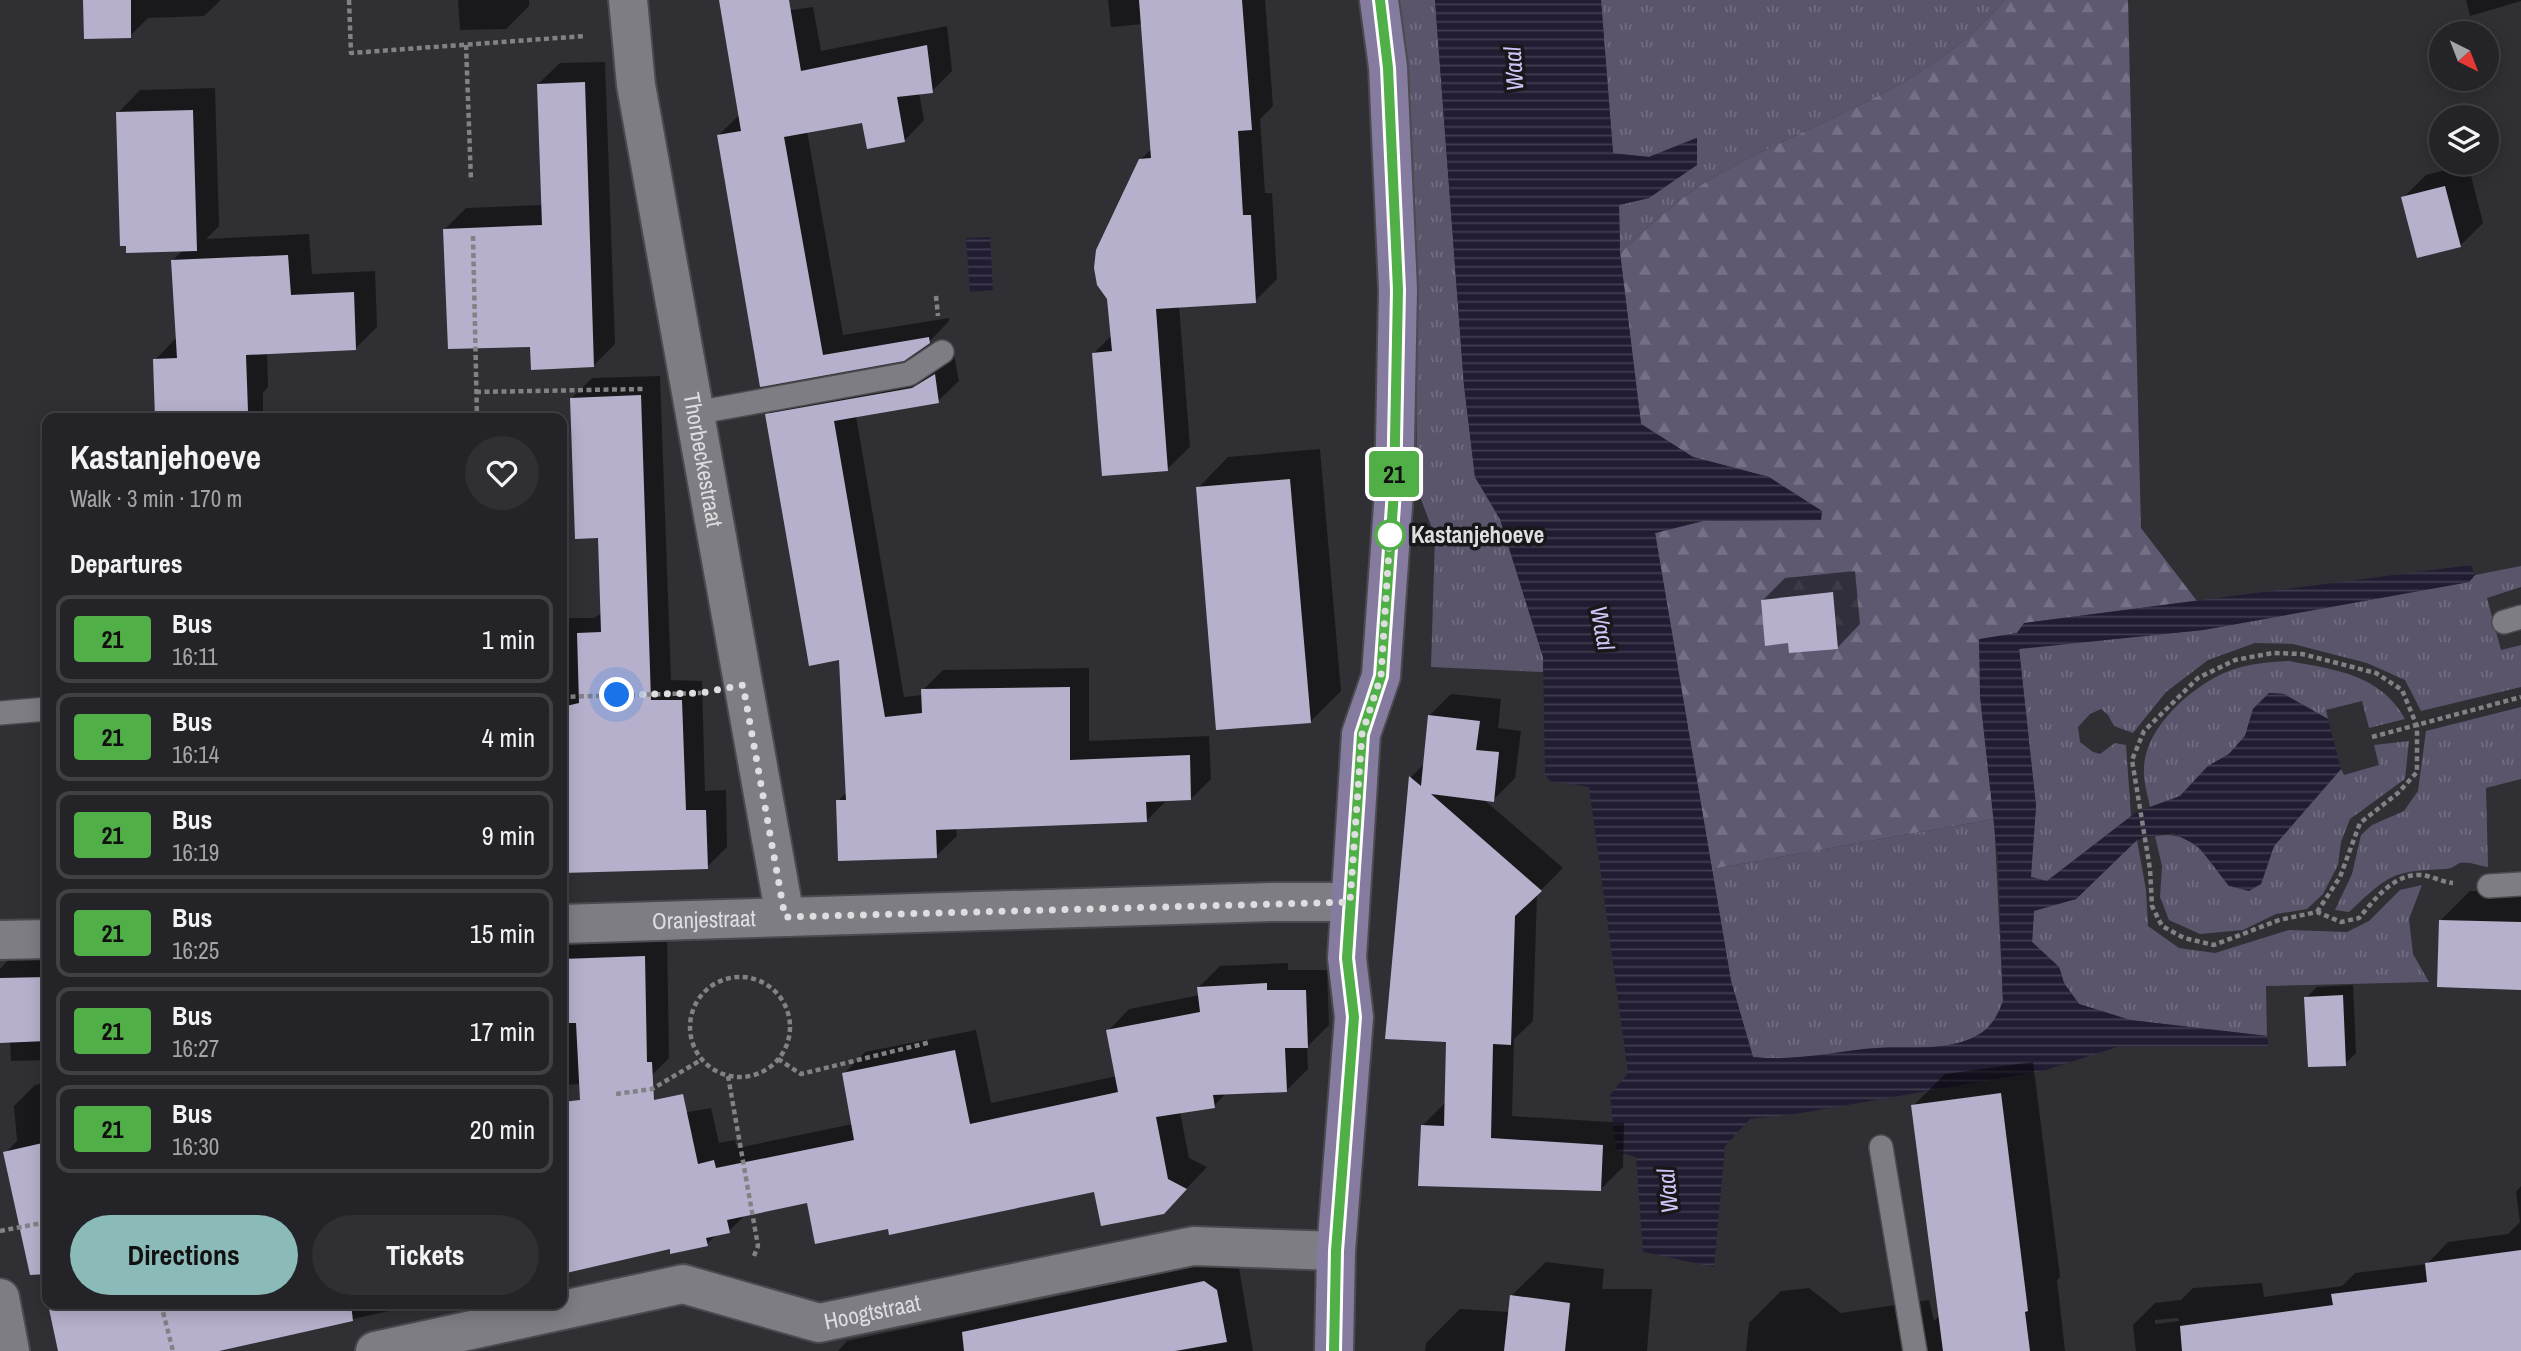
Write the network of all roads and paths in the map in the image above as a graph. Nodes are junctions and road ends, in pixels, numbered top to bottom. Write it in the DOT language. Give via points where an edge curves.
graph roads {
  1 [pos="349,0"];
  2 [pos="1380,0"];
  3 [pos="629,16"];
  4 [pos="466,45"];
  5 [pos="471,181"];
  6 [pos="473,236"];
  7 [pos="942,352"];
  8 [pos="476,392"];
  9 [pos="692,398"];
  10 [pos="477,413"];
  11 [pos="743,685"];
  12 [pos="567,697"];
  13 [pos="2521,697"];
  14 [pos="42,709"];
  15 [pos="0,713"];
  16 [pos="2417,726"];
  17 [pos="2372,737"];
  18 [pos="2521,884"];
  19 [pos="2489,886"];
  20 [pos="1350,902"];
  21 [pos="2317,912"];
  22 [pos="785,917"];
  23 [pos="567,923"];
  24 [pos="42,939"];
  25 [pos="0,940"];
  26 [pos="932,1042"];
  27 [pos="778,1059"];
  28 [pos="701,1060"];
  29 [pos="728,1076"];
  30 [pos="616,1094"];
  31 [pos="1881,1147"];
  32 [pos="42,1223"];
  33 [pos="0,1231"];
  34 [pos="1336,1251"];
  35 [pos="737,1299"];
  36 [pos="162,1309"];
  37 [pos="173,1351"];
  38 [pos="375,1351"];
  39 [pos="1334,1351"];
  40 [pos="1915,1351"];
  1 -- 4 [label="path" via="351,53"];
  2 -- 20 [label="main road" via="1388,68 1398,290 1394,491 1381,676 1362,734"];
  3 -- 4 [label="path"];
  3 -- 9 [label="street, Thorbeckestraat" via="636,85"];
  4 -- 5 [label="path"];
  6 -- 8 [label="path"];
  7 -- 9 [label="lane" via="909,374"];
  8 -- 9 [label="path" via="655,389"];
  8 -- 10 [label="path"];
  9 -- 11 [label="street, Thorbeckestraat"];
  11 -- 12 [label="path" via="701,693"];
  11 -- 22 [label="street, Thorbeckestraat"];
  13 -- 16 [label="path"];
  14 -- 15 [label="lane"];
  16 -- 17 [label="path"];
  16 -- 21 [label="path" via="2417,772 2360,823 2340,877"];
  16 -- 21 [label="path" via="2402,690 2376,673 2302,654 2273,653 2235,660 2198,678 2144,731 2132,760 2152,906 2162,926 2214,946 2279,920"];
  18 -- 19 [label="lane"];
  19 -- 21 [label="path" via="2420,875 2380,892 2359,918 2341,922"];
  20 -- 22 [label="street, Oranjestraat"];
  20 -- 34 [label="main road" via="1347,958 1354,1017"];
  22 -- 23 [label="street, Oranjestraat"];
  24 -- 25 [label="street"];
  26 -- 27 [label="path" via="801,1074"];
  27 -- 28 [label="path" via="788,1039 786,1007 762,982 745,977 728,978 699,997 689,1030"];
  27 -- 29 [label="path" via="759,1074"];
  28 -- 29 [label="path"];
  28 -- 30 [label="path" via="653,1089"];
  29 -- 35 [label="path" via="758,1246"];
  31 -- 40 [label="lane"];
  32 -- 33 [label="path"];
  34 -- 35 [label="street, Hoogtstraat" via="1193,1246 819,1323"];
  34 -- 39 [label="main road"];
  35 -- 38 [label="street, Hoogtstraat" via="683,1284"];
  36 -- 37 [label="path"];
}
